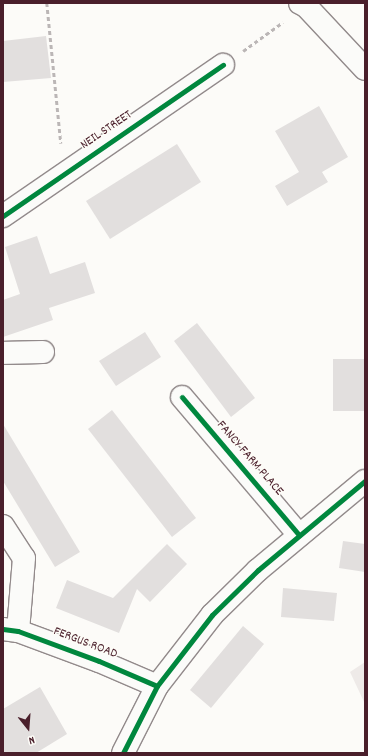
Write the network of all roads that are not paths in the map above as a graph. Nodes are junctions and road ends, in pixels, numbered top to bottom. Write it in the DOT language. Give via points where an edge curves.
graph roads {
  1 [pos="303,5"];
  2 [pos="224,65"];
  3 [pos="365,69"];
  4 [pos="3,216"];
  5 [pos="43,352"];
  6 [pos="3,353"];
  7 [pos="182,397"];
  8 [pos="365,481"];
  9 [pos="3,526"];
  10 [pos="300,535"];
  11 [pos="11,630"];
  12 [pos="157,686"];
  13 [pos="123,753"];
  1 -- 3 [label="street"];
  2 -- 4 [label="street, NEIL STREET"];
  5 -- 6 [label="street"];
  7 -- 10 [label="street, FANCY FARM PLACE"];
  8 -- 10 [label="street"];
  9 -- 11 [label="street" via="24,558"];
  10 -- 12 [label="street" via="258,570 212,615"];
  11 -- 12 [label="street, FERGUS ROAD" via="99,661"];
  12 -- 13 [label="street"];
}
